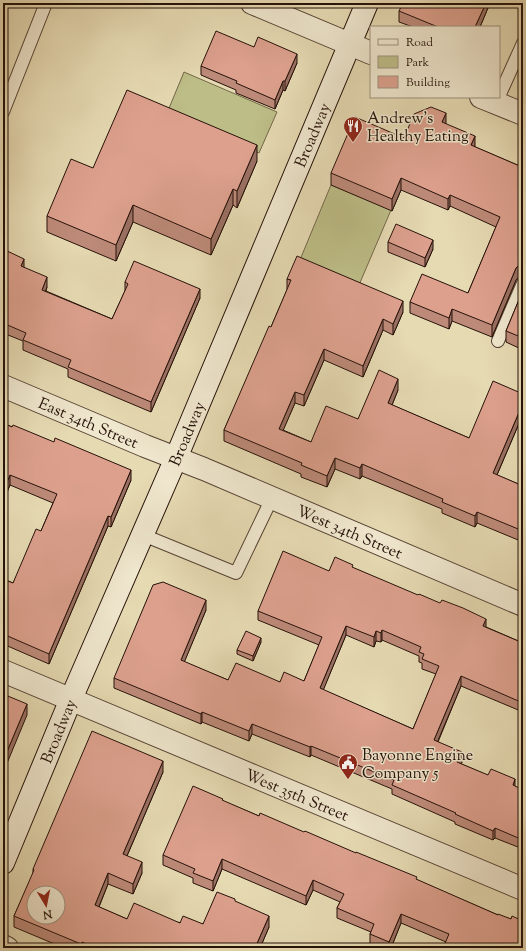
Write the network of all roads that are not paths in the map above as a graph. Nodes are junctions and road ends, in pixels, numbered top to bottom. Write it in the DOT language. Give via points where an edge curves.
graph roads {
  1 [pos="46,3"];
  2 [pos="252,3"];
  3 [pos="367,3"];
  4 [pos="523,43"];
  5 [pos="350,45"];
  6 [pos="370,53"];
  7 [pos="500,82"];
  8 [pos="489,100"];
  9 [pos="3,112"];
  10 [pos="523,114"];
  11 [pos="523,283"];
  12 [pos="498,341"];
  13 [pos="3,386"];
  14 [pos="176,458"];
  15 [pos="272,498"];
  16 [pos="143,535"];
  17 [pos="523,605"];
  18 [pos="3,671"];
  19 [pos="71,699"];
  20 [pos="3,863"];
  21 [pos="523,889"];
  22 [pos="3,946"];
  23 [pos="7,948"];
  1 -- 9 [label="lane"];
  2 -- 5 [label="street"];
  3 -- 5 [label="street, Broadway"];
  4 -- 7 [label="lane"];
  5 -- 6 [label="street"];
  5 -- 14 [label="street, Broadway"];
  8 -- 10 [label="street"];
  11 -- 12 [label="lane"];
  13 -- 14 [label="street, East 34th Street"];
  14 -- 15 [label="street, West 34th Street"];
  14 -- 16 [label="street, Broadway"];
  15 -- 16 [label="lane" via="236,573"];
  15 -- 17 [label="street, West 34th Street"];
  16 -- 19 [label="street, Broadway"];
  18 -- 19 [label="street, West 35th Street"];
  19 -- 20 [label="street, Broadway"];
  19 -- 21 [label="street, West 35th Street"];
  22 -- 23 [label="street"];
}
